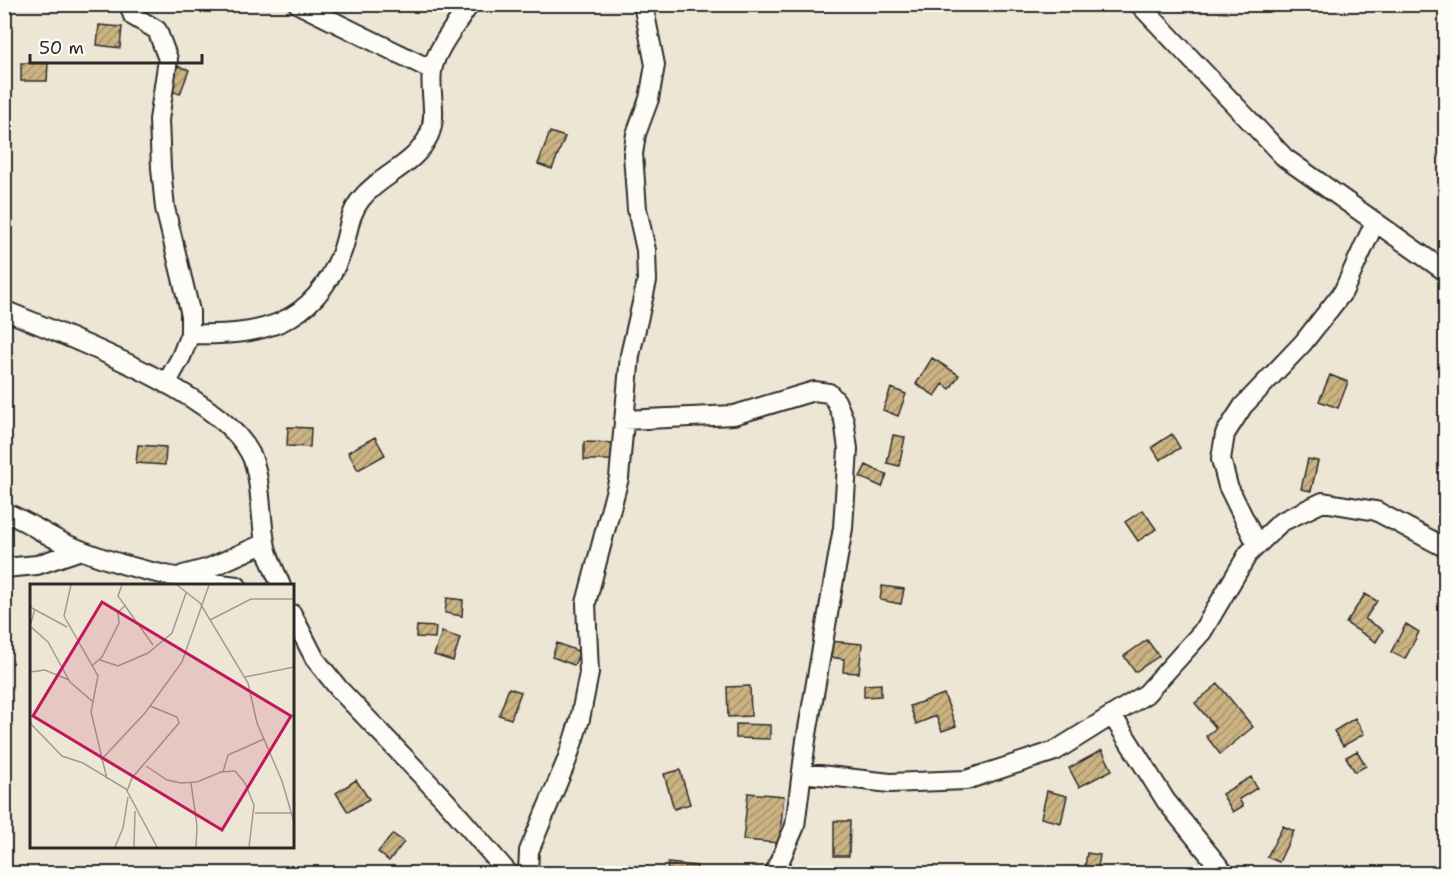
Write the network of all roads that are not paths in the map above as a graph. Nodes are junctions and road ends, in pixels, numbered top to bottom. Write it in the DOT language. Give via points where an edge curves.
graph roads {
  1 [pos="129,4"];
  2 [pos="298,4"];
  3 [pos="470,4"];
  4 [pos="643,4"];
  5 [pos="1139,4"];
  6 [pos="432,70"];
  7 [pos="1375,222"];
  8 [pos="1446,272"];
  9 [pos="4,310"];
  10 [pos="190,334"];
  11 [pos="166,384"];
  12 [pos="624,420"];
  13 [pos="4,512"];
  14 [pos="265,543"];
  15 [pos="1257,545"];
  16 [pos="1446,548"];
  17 [pos="81,550"];
  18 [pos="4,568"];
  19 [pos="176,576"];
  20 [pos="230,584"];
  21 [pos="281,584"];
  22 [pos="294,618"];
  23 [pos="1112,715"];
  24 [pos="802,773"];
  25 [pos="509,873"];
  26 [pos="528,873"];
  27 [pos="774,873"];
  28 [pos="1225,873"];
  1 -- 10 [label="street" via="133,16 157,30 168,59 159,120 160,168 165,208 190,311"];
  2 -- 6 [label="street"];
  3 -- 6 [label="street" via="447,37"];
  4 -- 12 [label="street" via="655,65 633,154 647,281 630,355"];
  5 -- 7 [label="street" via="1285,158"];
  6 -- 10 [label="street" via="434,108 430,131 421,149 361,199 349,217 342,253 325,286 310,304 291,319 266,328 241,334"];
  7 -- 8 [label="street"];
  7 -- 15 [label="street" via="1343,292 1303,343 1243,406 1225,434 1223,468 1240,514"];
  9 -- 11 [label="street" via="103,351"];
  10 -- 11 [label="street"];
  11 -- 14 [label="street" via="208,410 250,452"];
  12 -- 24 [label="street" via="734,415 814,391 829,393 836,401 844,420 848,449 843,528"];
  12 -- 26 [label="street" via="619,478 586,603 589,674 580,719 529,851"];
  13 -- 17 [label="street"];
  14 -- 19 [label="street" via="209,568"];
  14 -- 21 [label="street"];
  15 -- 16 [label="street" via="1281,522 1323,502 1376,511"];
  15 -- 23 [label="street" via="1202,632 1146,694"];
  17 -- 18 [label="street" via="36,565"];
  17 -- 19 [label="street"];
  19 -- 20 [label="street"];
  22 -- 25 [label="street" via="315,658 339,690"];
  23 -- 24 [label="street" via="1055,751 966,780 890,783"];
  23 -- 28 [label="street" via="1166,801"];
  24 -- 27 [label="street" via="795,826"];
}
